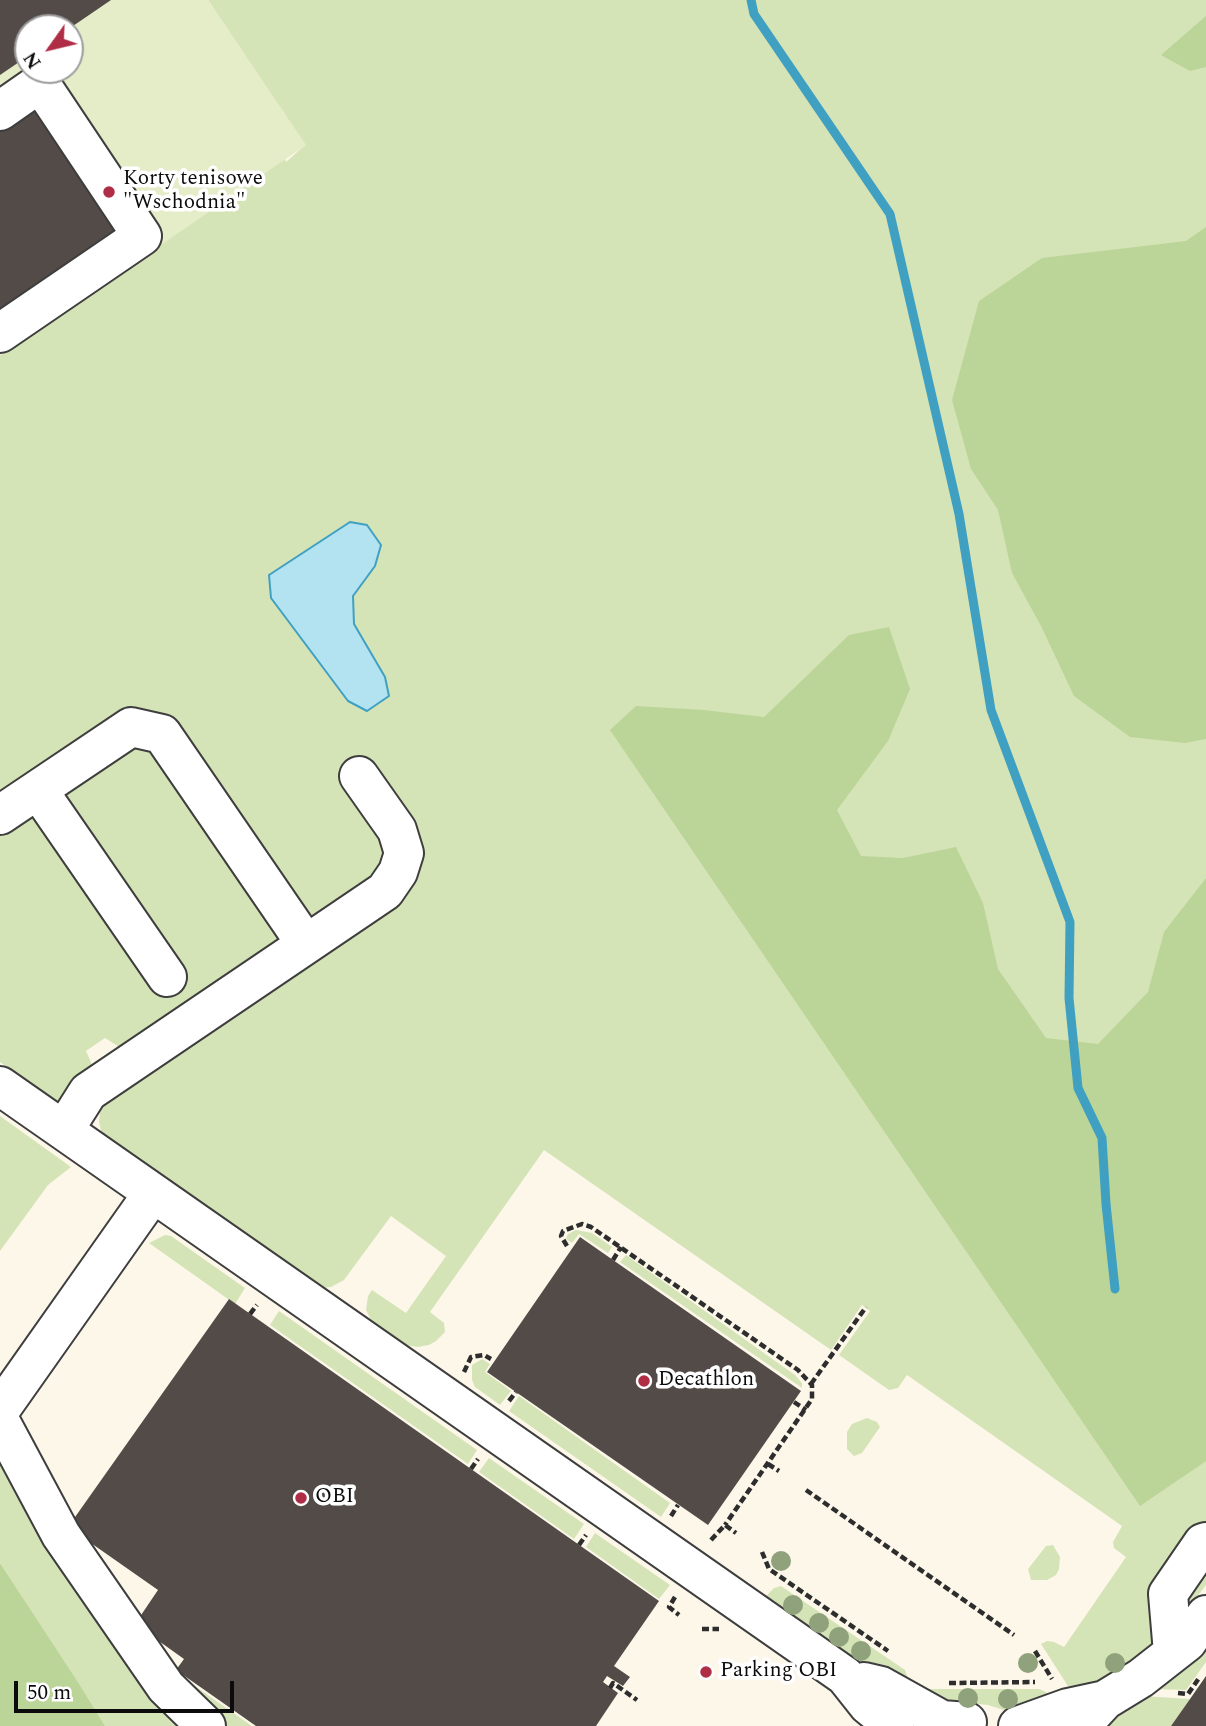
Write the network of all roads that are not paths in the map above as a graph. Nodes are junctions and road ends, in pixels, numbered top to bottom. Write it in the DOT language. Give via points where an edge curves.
graph roads {
  1 [pos="0,111"];
  2 [pos="0,333"];
  3 [pos="359,776"];
  4 [pos="38,790"];
  5 [pos="0,816"];
  6 [pos="306,944"];
  7 [pos="167,977"];
  8 [pos="0,1086"];
  9 [pos="64,1130"];
  10 [pos="153,1193"];
  11 [pos="0,1410"];
  12 [pos="0,1421"];
  13 [pos="1206,1542"];
  14 [pos="1206,1615"];
  15 [pos="1173,1653"];
  16 [pos="845,1676"];
  17 [pos="1093,1713"];
  18 [pos="962,1724"];
  19 [pos="206,1726"];
  20 [pos="894,1726"];
  21 [pos="1005,1726"];
  22 [pos="1018,1726"];
  1 -- 2 [label="lane" via="40,83 142,236"];
  3 -- 6 [label="lane" via="397,830 404,853 385,891"];
  4 -- 5 [label="lane"];
  4 -- 6 [label="lane" via="131,727 162,734"];
  4 -- 7 [label="lane"];
  6 -- 9 [label="lane" via="88,1092"];
  8 -- 9 [label="lane"];
  9 -- 10 [label="lane"];
  10 -- 11 [label="lane"];
  10 -- 16 [label="lane"];
  12 -- 19 [label="lane" via="61,1535 166,1686"];
  13 -- 15 [label="lane" via="1168,1594"];
  14 -- 15 [label="lane"];
  15 -- 17 [label="lane"];
  16 -- 18 [label="lane" via="881,1686 942,1720"];
  16 -- 20 [label="lane" via="868,1705"];
  17 -- 22 [label="lane" via="1068,1708"];
  18 -- 21 [label="lane" via="989,1720"];
}
